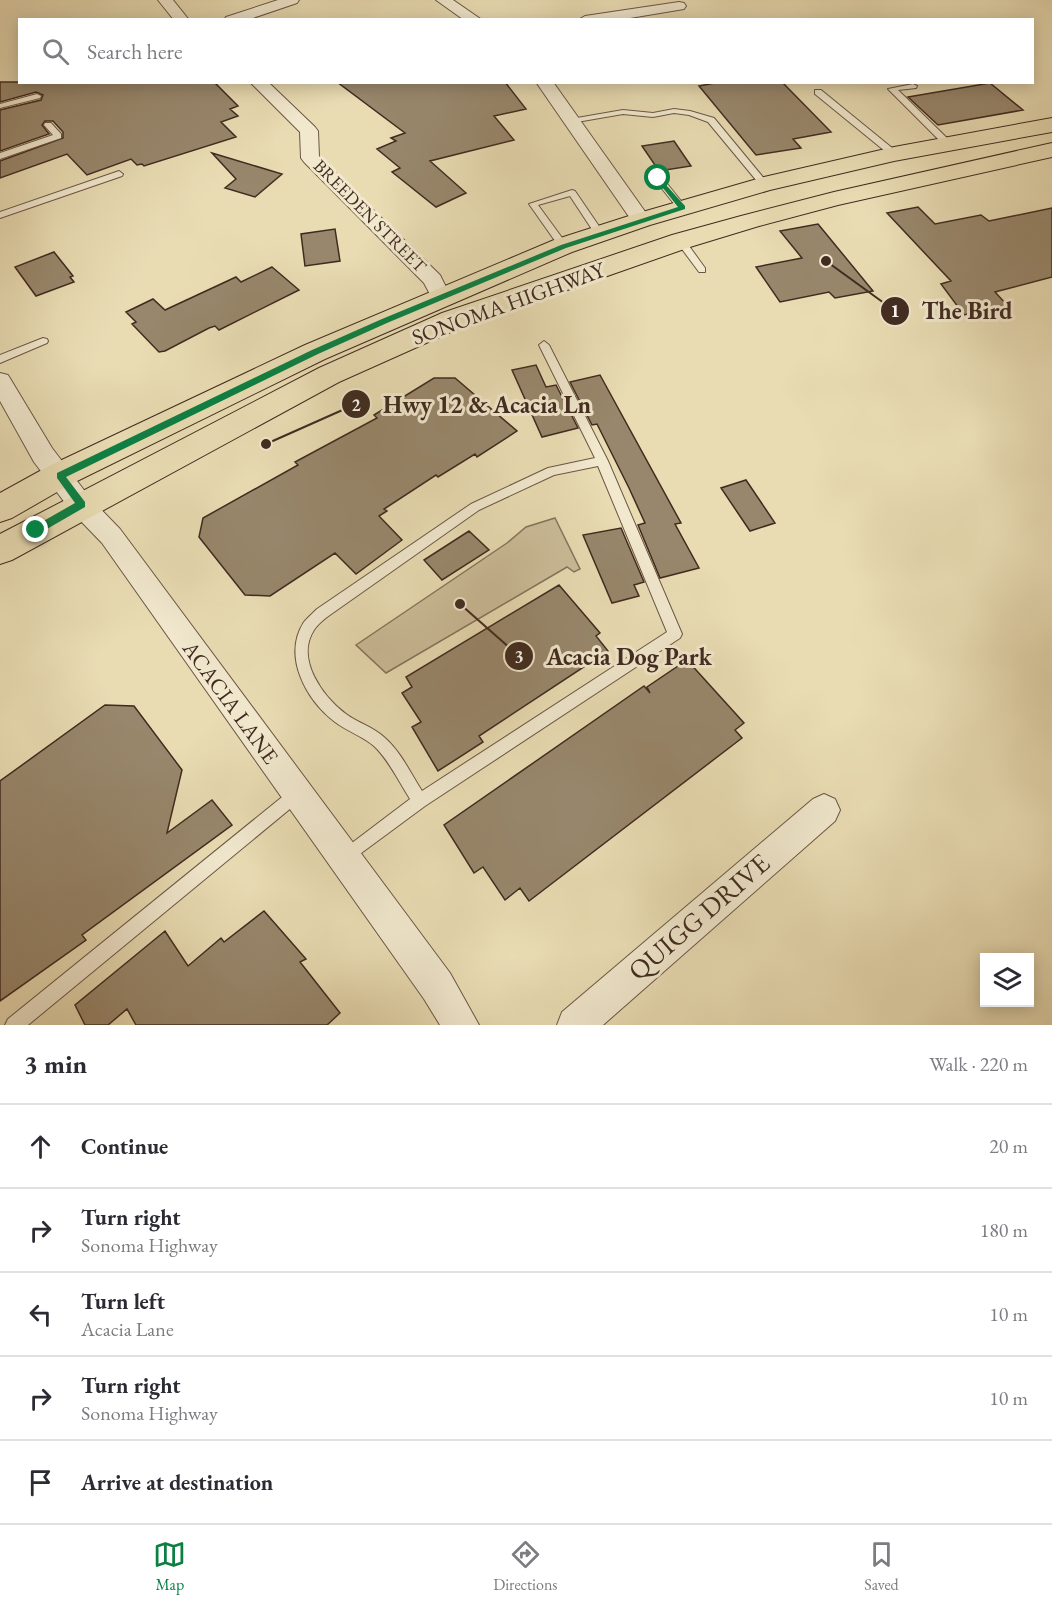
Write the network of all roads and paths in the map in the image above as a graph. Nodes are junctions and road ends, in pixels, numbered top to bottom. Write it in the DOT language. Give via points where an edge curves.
graph roads {
  1 [pos="165,0"];
  2 [pos="292,0"];
  3 [pos="443,0"];
  4 [pos="679,6"];
  5 [pos="180,18"];
  6 [pos="237,18"];
  7 [pos="473,18"];
  8 [pos="598,18"];
  9 [pos="260,84"];
  10 [pos="545,84"];
  11 [pos="913,86"];
  12 [pos="818,92"];
  13 [pos="37,96"];
  14 [pos="0,106"];
  15 [pos="571,121"];
  16 [pos="48,125"];
  17 [pos="1052,125"];
  18 [pos="948,144"];
  19 [pos="1052,150"];
  20 [pos="894,154"];
  21 [pos="0,156"];
  22 [pos="119,174"];
  23 [pos="658,178"];
  24 [pos="765,184"];
  25 [pos="682,208"];
  26 [pos="0,215"];
  27 [pos="641,220"];
  28 [pos="600,235"];
  29 [pos="681,241"];
  30 [pos="563,246"];
  31 [pos="702,270"];
  32 [pos="441,297"];
  33 [pos="43,341"];
  34 [pos="544,345"];
  35 [pos="0,359"];
  36 [pos="0,381"];
  37 [pos="602,461"];
  38 [pos="60,475"];
  39 [pos="81,504"];
  40 [pos="0,509"];
  41 [pos="0,550"];
  42 [pos="298,794"];
  43 [pos="420,801"];
  44 [pos="824,810"];
  45 [pos="344,858"];
  46 [pos="14,1025"];
  47 [pos="461,1025"];
  48 [pos="575,1025"];
  1 -- 5 [label="street"];
  2 -- 6 [label="street"];
  3 -- 7 [label="street"];
  4 -- 8 [label="street"];
  9 -- 32 [label="street, BREEDEN STREET" via="309,131 310,158 433,280"];
  10 -- 15 [label="street"];
  11 -- 18 [label="lane" via="892,89"];
  12 -- 20 [label="lane"];
  13 -- 14 [label="lane"];
  15 -- 24 [label="lane" via="623,112 690,113 711,120"];
  15 -- 27 [label="street"];
  16 -- 21 [label="lane" via="58,136"];
  17 -- 18 [label="main road, SONOMA HIGHWAY"];
  18 -- 20 [label="main road, SONOMA HIGHWAY"];
  19 -- 29 [label="main road, SONOMA HIGHWAY" via="834,199"];
  20 -- 24 [label="main road, SONOMA HIGHWAY"];
  22 -- 26 [label="lane"];
  23 -- 25 [label="lane"];
  24 -- 25 [label="main road, SONOMA HIGHWAY"];
  25 -- 27 [label="main road, SONOMA HIGHWAY"];
  27 -- 28 [label="main road, SONOMA HIGHWAY"];
  28 -- 30 [label="main road, SONOMA HIGHWAY"];
  28 -- 30 [label="lane" via="572,193 533,204"];
  29 -- 31 [label="lane"];
  29 -- 39 [label="main road, SONOMA HIGHWAY" via="452,320 397,344 328,375"];
  30 -- 32 [label="main road, SONOMA HIGHWAY"];
  32 -- 38 [label="main road, SONOMA HIGHWAY" via="315,352"];
  33 -- 35 [label="lane"];
  34 -- 37 [label="lane"];
  36 -- 38 [label="street, ACACIA LANE" via="43,455"];
  37 -- 43 [label="lane" via="675,634"];
  37 -- 43 [label="lane" via="552,471 475,507 322,613 308,627 303,662 312,690 338,716 380,741"];
  38 -- 39 [label="street, ACACIA LANE"];
  38 -- 40 [label="main road, SONOMA HIGHWAY"];
  39 -- 41 [label="main road, SONOMA HIGHWAY"];
  39 -- 42 [label="street, ACACIA LANE" via="111,536"];
  42 -- 45 [label="street, ACACIA LANE"];
  42 -- 46 [label="lane"];
  43 -- 45 [label="lane"];
  44 -- 48 [label="street, QUIGG DRIVE"];
  45 -- 47 [label="street, ACACIA LANE"];
}
